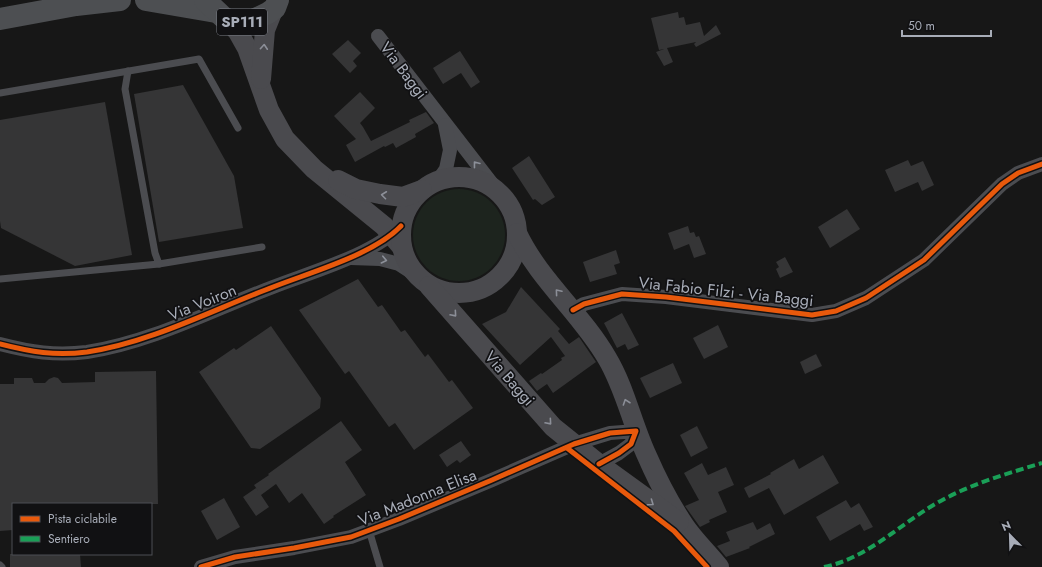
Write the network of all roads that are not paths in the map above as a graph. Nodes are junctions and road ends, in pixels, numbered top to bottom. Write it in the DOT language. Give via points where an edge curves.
graph roads {
  1 [pos="120,0"];
  2 [pos="146,0"];
  3 [pos="280,5"];
  4 [pos="216,10"];
  5 [pos="0,19"];
  6 [pos="378,36"];
  7 [pos="128,71"];
  8 [pos="261,84"];
  9 [pos="0,93"];
  10 [pos="445,123"];
  11 [pos="238,128"];
  12 [pos="1042,164"];
  13 [pos="314,169"];
  14 [pos="429,186"];
  15 [pos="500,194"];
  16 [pos="372,216"];
  17 [pos="517,233"];
  18 [pos="398,236"];
  19 [pos="262,247"];
  20 [pos="370,248"];
  21 [pos="349,258"];
  22 [pos="159,264"];
  23 [pos="0,279"];
  24 [pos="422,280"];
  25 [pos="573,310"];
  26 [pos="0,344"];
  27 [pos="636,431"];
  28 [pos="574,444"];
  29 [pos="599,464"];
  30 [pos="684,525"];
  31 [pos="369,530"];
  32 [pos="201,567"];
  33 [pos="380,567"];
  34 [pos="719,567"];
  1 -- 5 [label="main road"];
  2 -- 4 [label="main road, SP111"];
  3 -- 4 [label="main road, SP111" via="251,21 240,22"];
  8 -- 3 [label="main road, Via Baggi, one-way" via="265,30"];
  4 -- 8 [label="main road, Via Baggi" via="238,32"];
  6 -- 10 [label="street, Via Baggi"];
  7 -- 9 [label="lane"];
  7 -- 11 [label="lane" via="199,59"];
  7 -- 22 [label="lane" via="125,89"];
  8 -- 13 [label="main road, Via Baggi" via="268,110 285,139"];
  10 -- 14 [label="street, Via Baggi" via="450,150 446,169"];
  15 -- 10 [label="street, Via Baggi, one-way"];
  12 -- 25 [label="street, Via Fabio Filzi - Via Baggi" via="1018,173 1002,184 924,260 866,298 836,311 812,315 622,294 584,304"];
  14 -- 13 [label="main road, Via Baggi, one-way" via="403,197 380,194 356,189"];
  13 -- 16 [label="main road, Via Baggi"];
  14 -- 15 [label="main road, Via Baggi" via="453,177 470,178 487,184"];
  14 -- 18 [label="main road, Via Baggi" via="412,200"];
  15 -- 17 [label="main road, Via Baggi" via="512,212"];
  16 -- 18 [label="main road, Via Baggi"];
  16 -- 20 [label="street" via="375,237"];
  17 -- 24 [label="main road, Via Baggi" via="516,248 510,263 488,286 458,294 442,291"];
  25 -- 17 [label="main road, Via Baggi, one-way" via="526,251"];
  18 -- 20 [label="street, Via Voiron"];
  18 -- 24 [label="main road, Via Baggi" via="404,257"];
  19 -- 22 [label="lane"];
  20 -- 21 [label="street, Via Voiron"];
  21 -- 24 [label="street, Via Voiron, one-way" via="380,259 399,264"];
  21 -- 26 [label="street, Via Voiron" via="176,327 129,343 87,352 53,354"];
  22 -- 23 [label="lane"];
  24 -- 28 [label="main road, Via Baggi, one-way" via="554,427"];
  27 -- 25 [label="main road, Via Baggi, one-way" via="622,388 608,359 590,330"];
  27 -- 28 [label="street, Via Madonna Elisa" via="610,433"];
  27 -- 29 [label="street" via="631,444"];
  27 -- 30 [label="main road, Via Baggi"];
  28 -- 29 [label="main road, Via Baggi"];
  28 -- 31 [label="street, Via Madonna Elisa"];
  29 -- 30 [label="main road, Via Baggi, one-way"];
  30 -- 34 [label="main road, Via Baggi"];
  31 -- 32 [label="street, Via Madonna Elisa" via="351,537 236,557"];
  31 -- 33 [label="lane, Via Madonna Elisa"];
}
